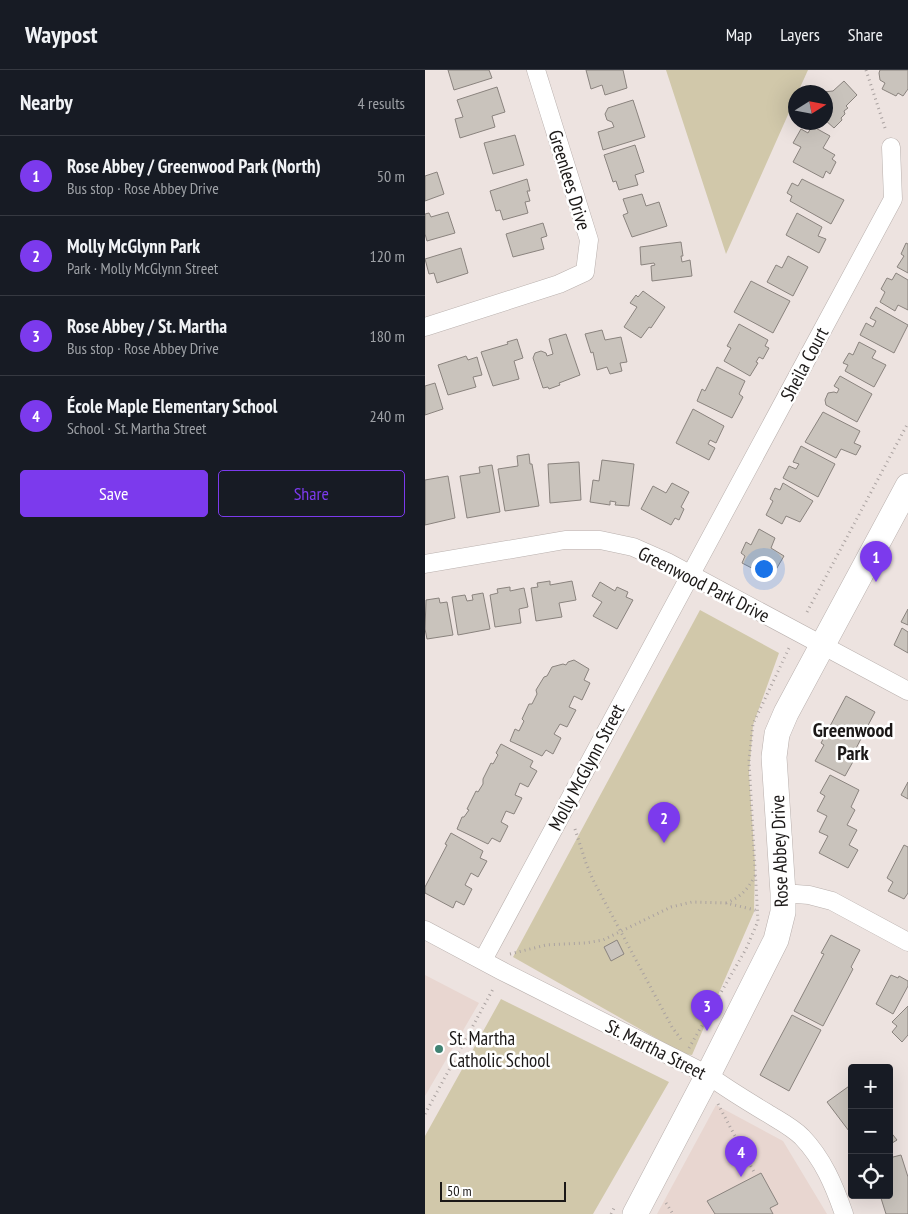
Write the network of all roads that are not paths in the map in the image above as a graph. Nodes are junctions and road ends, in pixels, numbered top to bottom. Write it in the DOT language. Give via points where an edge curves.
graph roads {
  1 [pos="536,70"];
  2 [pos="891,147"];
  3 [pos="425,327"];
  4 [pos="908,486"];
  5 [pos="425,564"];
  6 [pos="690,574"];
  7 [pos="822,645"];
  8 [pos="908,691"];
  9 [pos="783,903"];
  10 [pos="425,930"];
  11 [pos="908,942"];
  12 [pos="483,960"];
  13 [pos="709,1075"];
  14 [pos="635,1214"];
  15 [pos="844,1214"];
  1 -- 3 [label="street, Greenlees Drive" via="589,240 585,272 559,284"];
  2 -- 6 [label="street, Sheila Court" via="893,199"];
  4 -- 7 [label="street, Rose Abbey Drive"];
  5 -- 6 [label="street, Greenwood Park Drive" via="565,540 600,540 633,547"];
  6 -- 7 [label="street, Greenwood Park Drive"];
  6 -- 12 [label="street, Molly McGlynn Street"];
  7 -- 8 [label="street, Greenwood Park Drive"];
  7 -- 9 [label="street, Rose Abbey Drive" via="777,734 774,757"];
  9 -- 11 [label="street" via="809,895 832,901"];
  9 -- 13 [label="street, Rose Abbey Drive" via="776,940"];
  10 -- 12 [label="street, St. Martha Street"];
  12 -- 13 [label="street, St. Martha Street"];
  13 -- 14 [label="street, Rose Abbey Drive"];
  13 -- 15 [label="street, St. Martha Street" via="801,1136 823,1162"];
}
